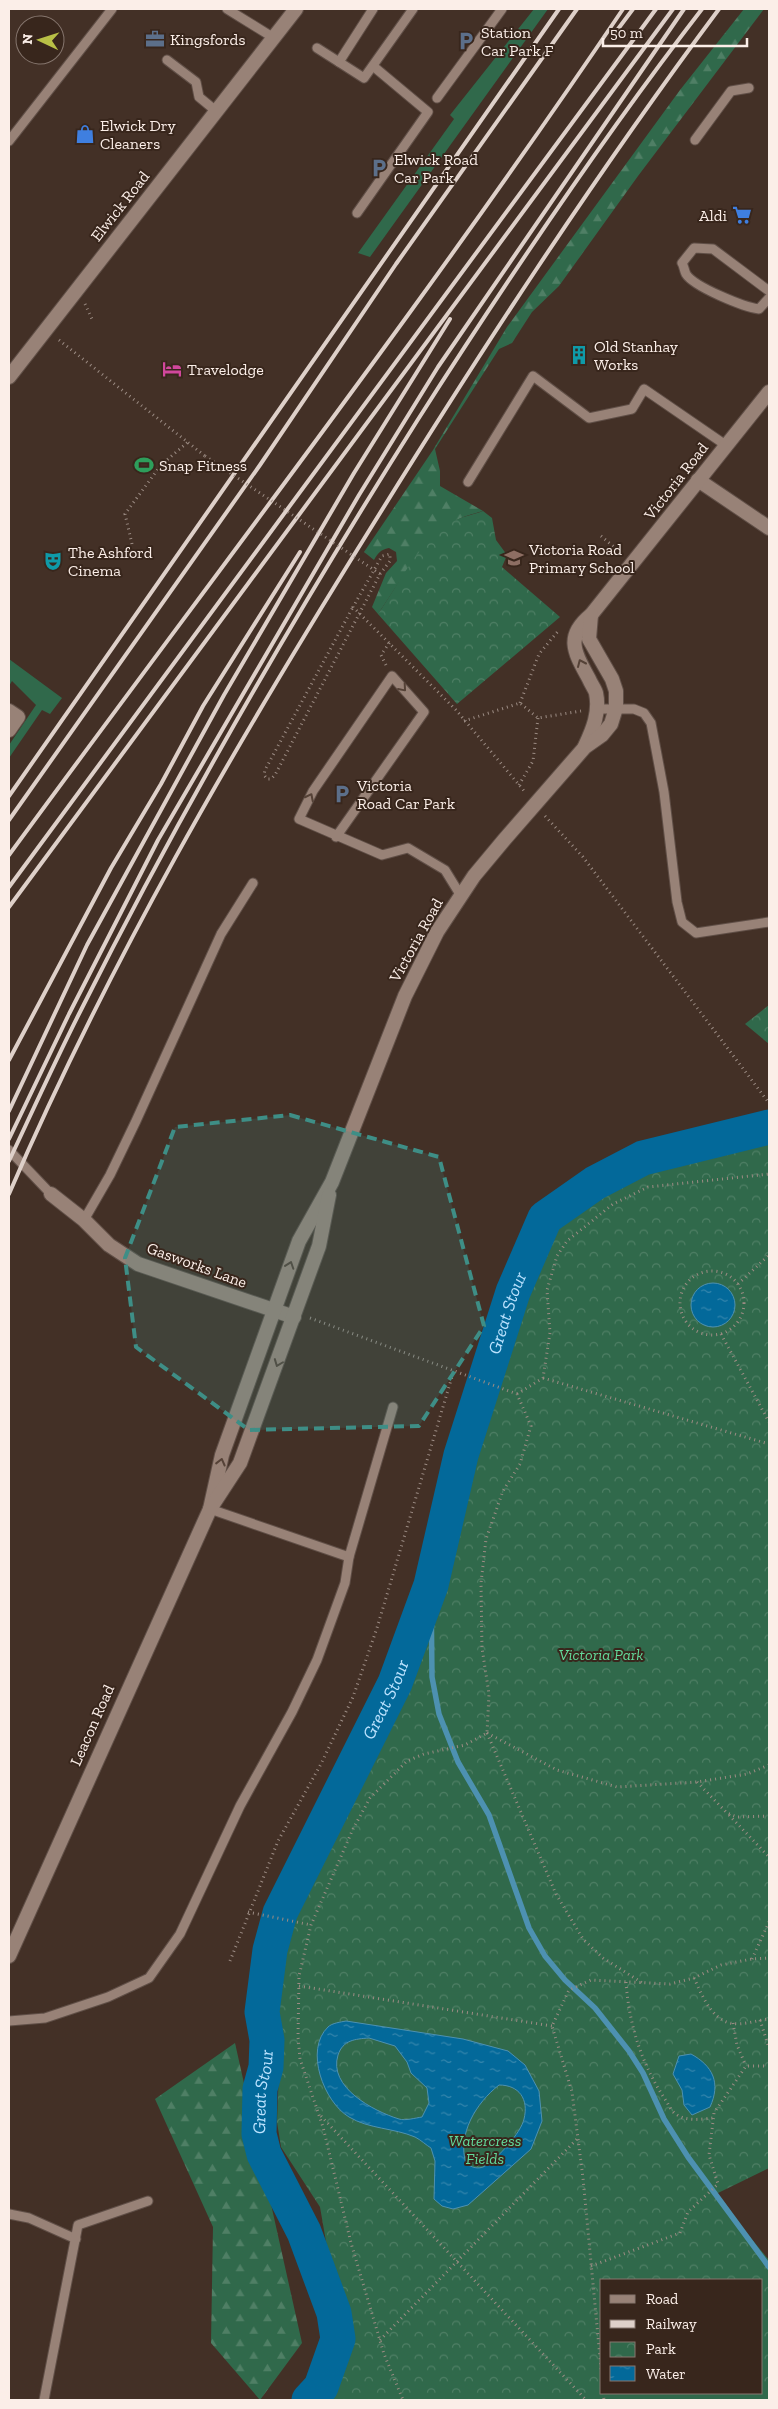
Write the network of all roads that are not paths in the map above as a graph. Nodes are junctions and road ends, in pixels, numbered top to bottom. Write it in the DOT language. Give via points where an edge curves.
graph roads {
  1 [pos="112,9"];
  2 [pos="227,9"];
  3 [pos="296,9"];
  4 [pos="373,9"];
  5 [pos="413,9"];
  6 [pos="502,9"];
  7 [pos="274,38"];
  8 [pos="317,48"];
  9 [pos="167,60"];
  10 [pos="339,62"];
  11 [pos="372,66"];
  12 [pos="749,88"];
  13 [pos="437,98"];
  14 [pos="216,111"];
  15 [pos="695,140"];
  16 [pos="9,141"];
  17 [pos="357,213"];
  18 [pos="769,291"];
  19 [pos="769,298"];
  20 [pos="10,373"];
  21 [pos="769,392"];
  22 [pos="727,446"];
  23 [pos="698,480"];
  24 [pos="468,482"];
  25 [pos="769,528"];
  26 [pos="591,615"];
  27 [pos="596,708"];
  28 [pos="616,708"];
  29 [pos="9,711"];
  30 [pos="9,730"];
  31 [pos="585,747"];
  32 [pos="336,837"];
  33 [pos="253,883"];
  34 [pos="461,896"];
  35 [pos="769,922"];
  36 [pos="9,1150"];
  37 [pos="332,1182"];
  38 [pos="50,1194"];
  39 [pos="84,1220"];
  40 [pos="274,1311"];
  41 [pos="294,1317"];
  42 [pos="392,1407"];
  43 [pos="210,1509"];
  44 [pos="349,1557"];
  45 [pos="9,1956"];
  46 [pos="9,2021"];
  47 [pos="148,2201"];
  48 [pos="9,2214"];
  49 [pos="76,2239"];
  50 [pos="44,2400"];
  1 -- 16 [label="lane"];
  2 -- 7 [label="lane"];
  3 -- 7 [label="street, Elwick Road"];
  4 -- 10 [label="lane"];
  5 -- 11 [label="lane"];
  6 -- 13 [label="lane"];
  7 -- 14 [label="street, Elwick Road"];
  8 -- 10 [label="lane"];
  9 -- 14 [label="lane" via="196,82 199,96"];
  10 -- 11 [label="lane" via="364,78"];
  11 -- 17 [label="lane" via="428,112"];
  12 -- 15 [label="lane" via="731,91"];
  14 -- 20 [label="street, Elwick Road"];
  18 -- 19 [label="lane" via="713,249 694,248 682,262 687,275 745,307 759,309"];
  21 -- 22 [label="street, Victoria Road"];
  22 -- 23 [label="street, Victoria Road"];
  22 -- 24 [label="lane" via="644,389 632,409 589,418 533,376"];
  23 -- 25 [label="street"];
  23 -- 26 [label="street, Victoria Road"];
  27 -- 26 [label="street, Victoria Road, one-way" via="596,692 573,643 575,632"];
  26 -- 28 [label="street" via="590,638 612,679"];
  27 -- 28 [label="lane"];
  27 -- 31 [label="street, Victoria Road" via="595,724"];
  28 -- 31 [label="street, Victoria Road" via="611,724"];
  28 -- 35 [label="lane" via="634,709 652,723 682,922 696,933"];
  29 -- 30 [label="street" via="18,717"];
  31 -- 34 [label="street, Victoria Road" via="480,869"];
  32 -- 32 [label="lane, one-way" via="299,820 313,791 392,676 424,712"];
  32 -- 34 [label="lane" via="382,854 408,848 445,870"];
  33 -- 39 [label="lane" via="221,934 136,1121"];
  34 -- 37 [label="street, Victoria Road" via="437,932 405,996"];
  36 -- 38 [label="lane, Gasworks Lane"];
  40 -- 37 [label="street, Victoria Road, one-way" via="299,1241"];
  37 -- 41 [label="street, Victoria Road" via="320,1246"];
  38 -- 39 [label="street, Gasworks Lane"];
  39 -- 40 [label="street, Gasworks Lane" via="109,1245 138,1264"];
  40 -- 41 [label="street, Gasworks Lane"];
  43 -- 40 [label="street, Leacon Road, one-way" via="222,1455"];
  41 -- 43 [label="street, Leacon Road, one-way" via="240,1463"];
  42 -- 44 [label="lane"];
  43 -- 44 [label="lane"];
  43 -- 45 [label="street, Leacon Road"];
  44 -- 46 [label="lane" via="345,1583 317,1660 240,1806 180,1934 149,1978 108,1997 45,2018"];
  47 -- 49 [label="lane" via="78,2225"];
  48 -- 49 [label="lane" via="29,2218"];
  49 -- 50 [label="lane"];
}
